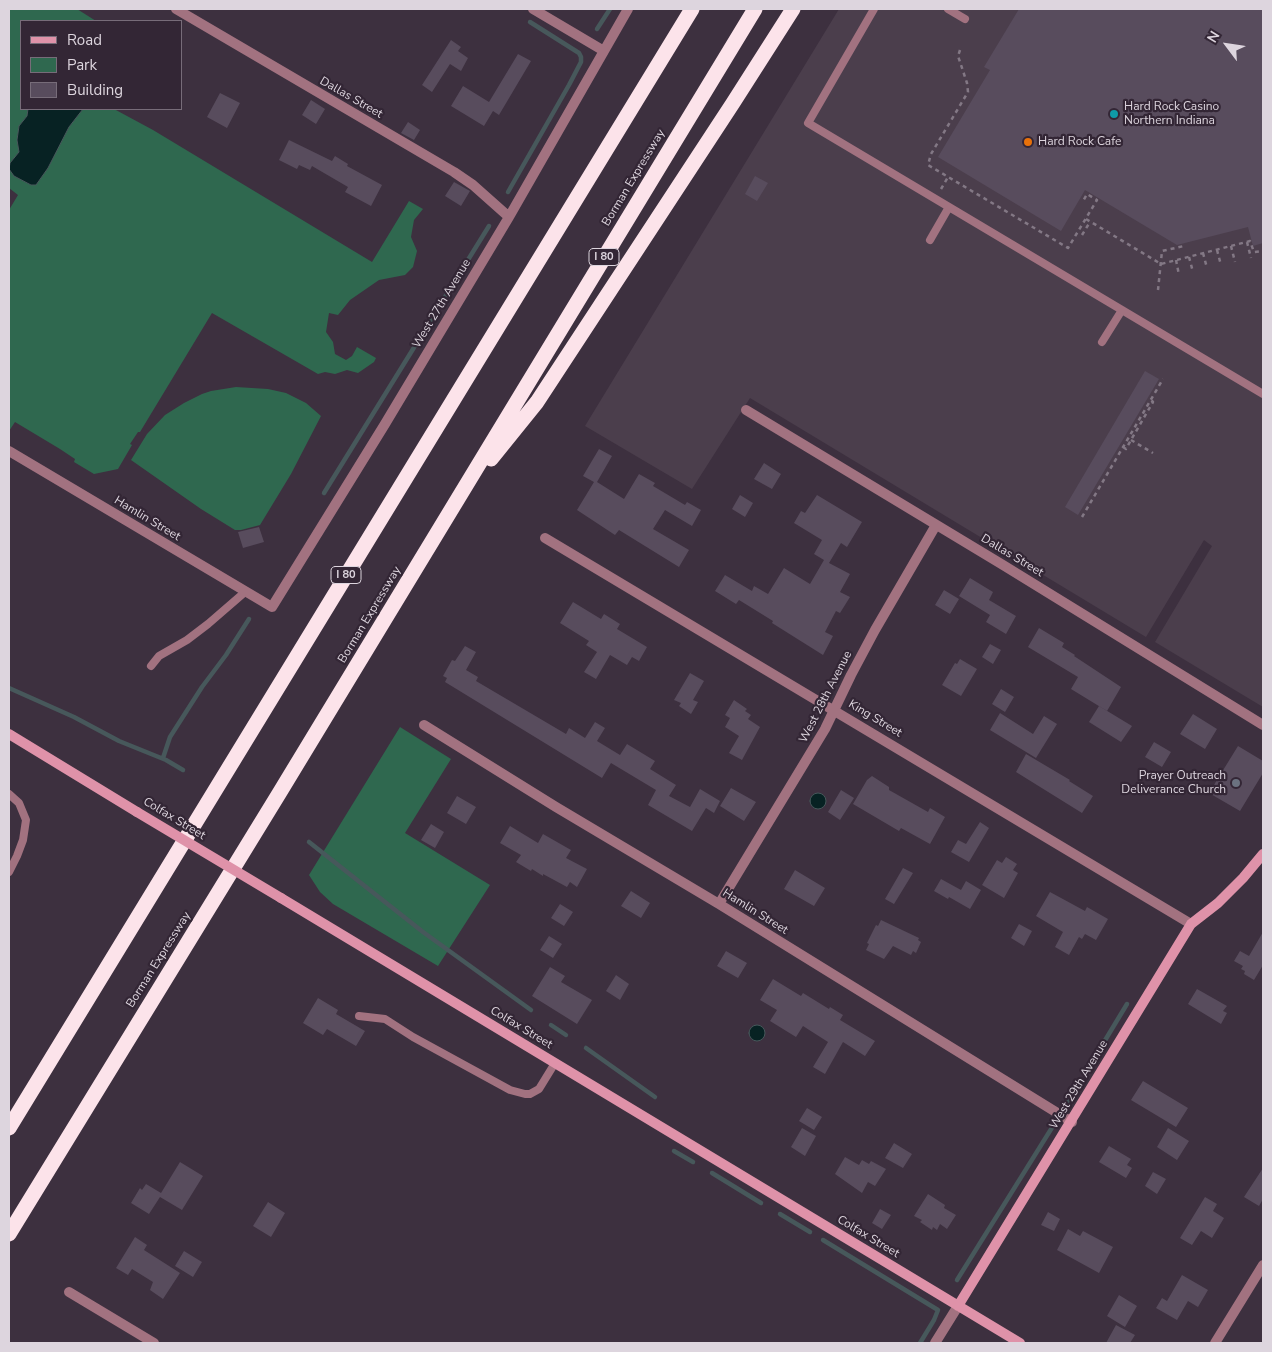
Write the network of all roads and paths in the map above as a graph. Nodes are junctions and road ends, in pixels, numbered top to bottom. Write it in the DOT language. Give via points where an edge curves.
graph roads {
  1 [pos="176,9"];
  2 [pos="533,9"];
  3 [pos="628,9"];
  4 [pos="755,9"];
  5 [pos="793,9"];
  6 [pos="874,9"];
  7 [pos="948,9"];
  8 [pos="688,13"];
  9 [pos="965,19"];
  10 [pos="960,50"];
  11 [pos="604,51"];
  12 [pos="948,177"];
  13 [pos="940,190"];
  14 [pos="1084,201"];
  15 [pos="950,208"];
  16 [pos="509,217"];
  17 [pos="1085,219"];
  18 [pos="1090,222"];
  19 [pos="1082,235"];
  20 [pos="930,240"];
  21 [pos="1247,242"];
  22 [pos="1184,246"];
  23 [pos="1231,246"];
  24 [pos="1217,250"];
  25 [pos="1263,251"];
  26 [pos="1203,253"];
  27 [pos="1189,257"];
  28 [pos="1251,258"];
  29 [pos="1176,260"];
  30 [pos="1235,262"];
  31 [pos="1161,264"];
  32 [pos="1221,265"];
  33 [pos="1207,268"];
  34 [pos="1193,272"];
  35 [pos="1179,275"];
  36 [pos="1158,290"];
  37 [pos="1122,310"];
  38 [pos="1102,342"];
  39 [pos="1163,379"];
  40 [pos="1263,394"];
  41 [pos="1151,400"];
  42 [pos="746,410"];
  43 [pos="1131,440"];
  44 [pos="1123,447"];
  45 [pos="9,451"];
  46 [pos="1153,453"];
  47 [pos="454,505"];
  48 [pos="1082,517"];
  49 [pos="936,525"];
  50 [pos="545,538"];
  51 [pos="245,592"];
  52 [pos="272,608"];
  53 [pos="151,666"];
  54 [pos="835,710"];
  55 [pos="424,725"];
  56 [pos="1263,725"];
  57 [pos="9,734"];
  58 [pos="9,794"];
  59 [pos="1263,854"];
  60 [pos="9,872"];
  61 [pos="719,904"];
  62 [pos="1191,924"];
  63 [pos="359,1016"];
  64 [pos="555,1063"];
  65 [pos="1072,1122"];
  66 [pos="9,1128"];
  67 [pos="9,1234"];
  68 [pos="1263,1264"];
  69 [pos="69,1292"];
  70 [pos="958,1306"];
  71 [pos="154,1343"];
  72 [pos="935,1343"];
  73 [pos="1020,1343"];
  74 [pos="1216,1343"];
  1 -- 16 [label="street, Dallas Street" via="461,177"];
  2 -- 11 [label="street"];
  3 -- 11 [label="street, West 27th Avenue"];
  4 -- 47 [label="highway, Borman Expressway / I 80"];
  5 -- 47 [label="highway" via="537,402"];
  6 -- 15 [label="lane" via="808,123"];
  7 -- 9 [label="lane"];
  8 -- 66 [label="highway, I 80"];
  10 -- 12 [label="path" via="958,56 968,92 928,159 928,165"];
  11 -- 16 [label="street, West 27th Avenue"];
  12 -- 13 [label="path"];
  12 -- 17 [label="path" via="1068,248"];
  14 -- 17 [label="path" via="1087,194 1097,200"];
  15 -- 20 [label="lane"];
  15 -- 37 [label="lane"];
  16 -- 52 [label="street, West 27th Avenue"];
  17 -- 18 [label="path"];
  18 -- 19 [label="path"];
  18 -- 31 [label="path"];
  21 -- 23 [label="path"];
  21 -- 25 [label="path" via="1255,253"];
  21 -- 28 [label="path"];
  22 -- 31 [label="path" via="1162,251"];
  23 -- 24 [label="path"];
  23 -- 30 [label="path"];
  24 -- 26 [label="path"];
  24 -- 32 [label="path"];
  26 -- 27 [label="path"];
  26 -- 33 [label="path"];
  27 -- 29 [label="path"];
  27 -- 34 [label="path"];
  29 -- 31 [label="path"];
  29 -- 35 [label="path"];
  31 -- 36 [label="path"];
  37 -- 38 [label="lane"];
  37 -- 40 [label="lane"];
  39 -- 41 [label="path"];
  41 -- 43 [label="path" via="1153,402"];
  41 -- 44 [label="path"];
  42 -- 49 [label="street, Dallas Street"];
  43 -- 44 [label="path" via="1126,449"];
  43 -- 46 [label="path"];
  44 -- 48 [label="path"];
  45 -- 51 [label="street, Hamlin Street"];
  47 -- 67 [label="highway, Borman Expressway / I 80"];
  49 -- 54 [label="street, West 28th Avenue" via="874,630"];
  49 -- 56 [label="street, Dallas Street"];
  50 -- 54 [label="street, King Street"];
  51 -- 52 [label="street, Hamlin Street"];
  51 -- 53 [label="lane" via="187,640 159,656"];
  54 -- 61 [label="street, West 28th Avenue"];
  54 -- 62 [label="street, King Street"];
  55 -- 61 [label="street, Hamlin Street"];
  57 -- 64 [label="street, Colfax Street, bridge"];
  58 -- 60 [label="lane" via="19,803 26,820 23,840"];
  59 -- 62 [label="street, West 29th Avenue" via="1224,898"];
  61 -- 65 [label="street, Hamlin Street"];
  62 -- 65 [label="street, West 29th Avenue"];
  63 -- 64 [label="lane" via="385,1019 510,1090 525,1094 539,1089"];
  64 -- 70 [label="street, Colfax Street"];
  65 -- 70 [label="street, West 29th Avenue"];
  68 -- 74 [label="street"];
  69 -- 71 [label="street"];
  70 -- 72 [label="street, West 29th Avenue"];
  70 -- 73 [label="street, Colfax Street"];
}
